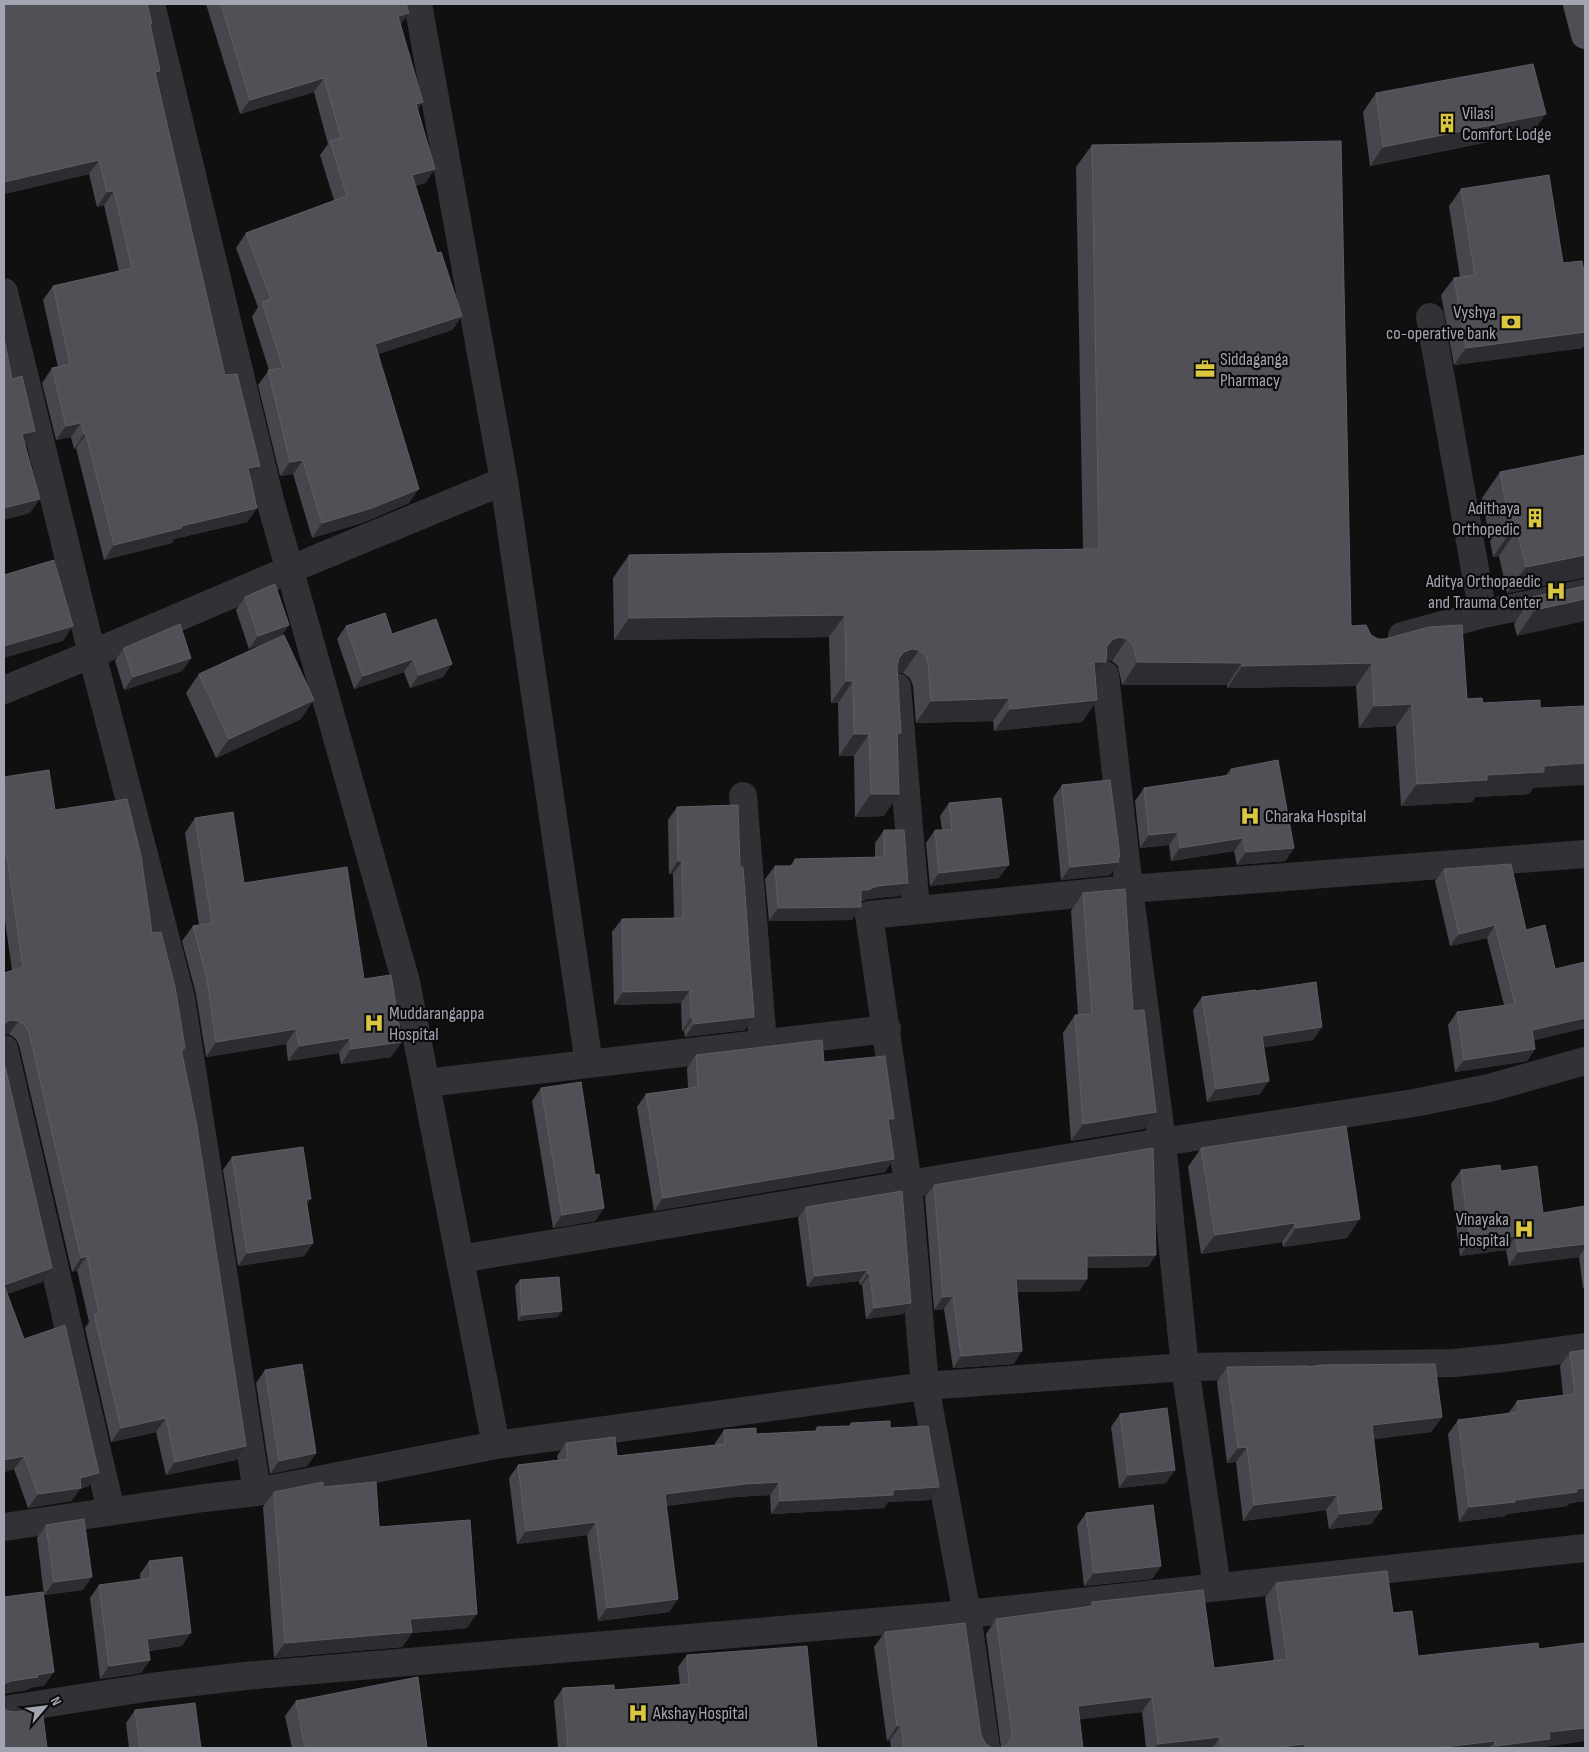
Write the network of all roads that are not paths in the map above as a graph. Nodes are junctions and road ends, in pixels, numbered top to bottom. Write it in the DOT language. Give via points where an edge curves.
graph roads {
  1 [pos="151,4"];
  2 [pos="418,4"];
  3 [pos="1577,4"];
  4 [pos="1585,35"];
  5 [pos="4,292"];
  6 [pos="1430,317"];
  7 [pos="504,481"];
  8 [pos="290,569"];
  9 [pos="1585,593"];
  10 [pos="1483,614"];
  11 [pos="1375,643"];
  12 [pos="92,654"];
  13 [pos="1105,675"];
  14 [pos="897,687"];
  15 [pos="4,690"];
  16 [pos="743,796"];
  17 [pos="1585,854"];
  18 [pos="1129,888"];
  19 [pos="916,910"];
  20 [pos="886,1029"];
  21 [pos="763,1043"];
  22 [pos="4,1049"];
  23 [pos="1585,1061"];
  24 [pos="589,1064"];
  25 [pos="426,1083"];
  26 [pos="1162,1142"];
  27 [pos="908,1184"];
  28 [pos="460,1259"];
  29 [pos="1585,1347"];
  30 [pos="1185,1367"];
  31 [pos="924,1386"];
  32 [pos="496,1444"];
  33 [pos="256,1492"];
  34 [pos="112,1511"];
  35 [pos="4,1527"];
  36 [pos="1585,1548"];
  37 [pos="1217,1587"];
  38 [pos="967,1614"];
  39 [pos="4,1710"];
  40 [pos="986,1748"];
  1 -- 8 [label="street" via="270,500"];
  2 -- 7 [label="street"];
  3 -- 4 [label="main road"];
  5 -- 12 [label="street"];
  6 -- 10 [label="street"];
  7 -- 8 [label="street"];
  7 -- 24 [label="street"];
  8 -- 12 [label="street"];
  8 -- 25 [label="street" via="406,982"];
  9 -- 10 [label="street"];
  10 -- 11 [label="street"];
  12 -- 15 [label="street"];
  12 -- 33 [label="street" via="181,998"];
  13 -- 18 [label="street"];
  14 -- 19 [label="street"];
  16 -- 21 [label="street"];
  17 -- 18 [label="street"];
  18 -- 19 [label="street"];
  18 -- 26 [label="street"];
  19 -- 20 [label="street" via="869,914"];
  20 -- 21 [label="street"];
  20 -- 27 [label="street"];
  21 -- 24 [label="street"];
  22 -- 34 [label="street"];
  23 -- 26 [label="street" via="1489,1088 1414,1103"];
  24 -- 25 [label="street"];
  25 -- 28 [label="street"];
  26 -- 27 [label="street"];
  26 -- 30 [label="street"];
  27 -- 28 [label="street"];
  27 -- 31 [label="street"];
  28 -- 32 [label="street"];
  29 -- 30 [label="street" via="1454,1363"];
  30 -- 31 [label="street"];
  30 -- 37 [label="street"];
  31 -- 32 [label="street"];
  31 -- 38 [label="street"];
  32 -- 33 [label="street"];
  33 -- 34 [label="street"];
  34 -- 35 [label="street"];
  36 -- 37 [label="street"];
  37 -- 38 [label="street"];
  38 -- 39 [label="street" via="245,1676"];
  38 -- 40 [label="street"];
}
